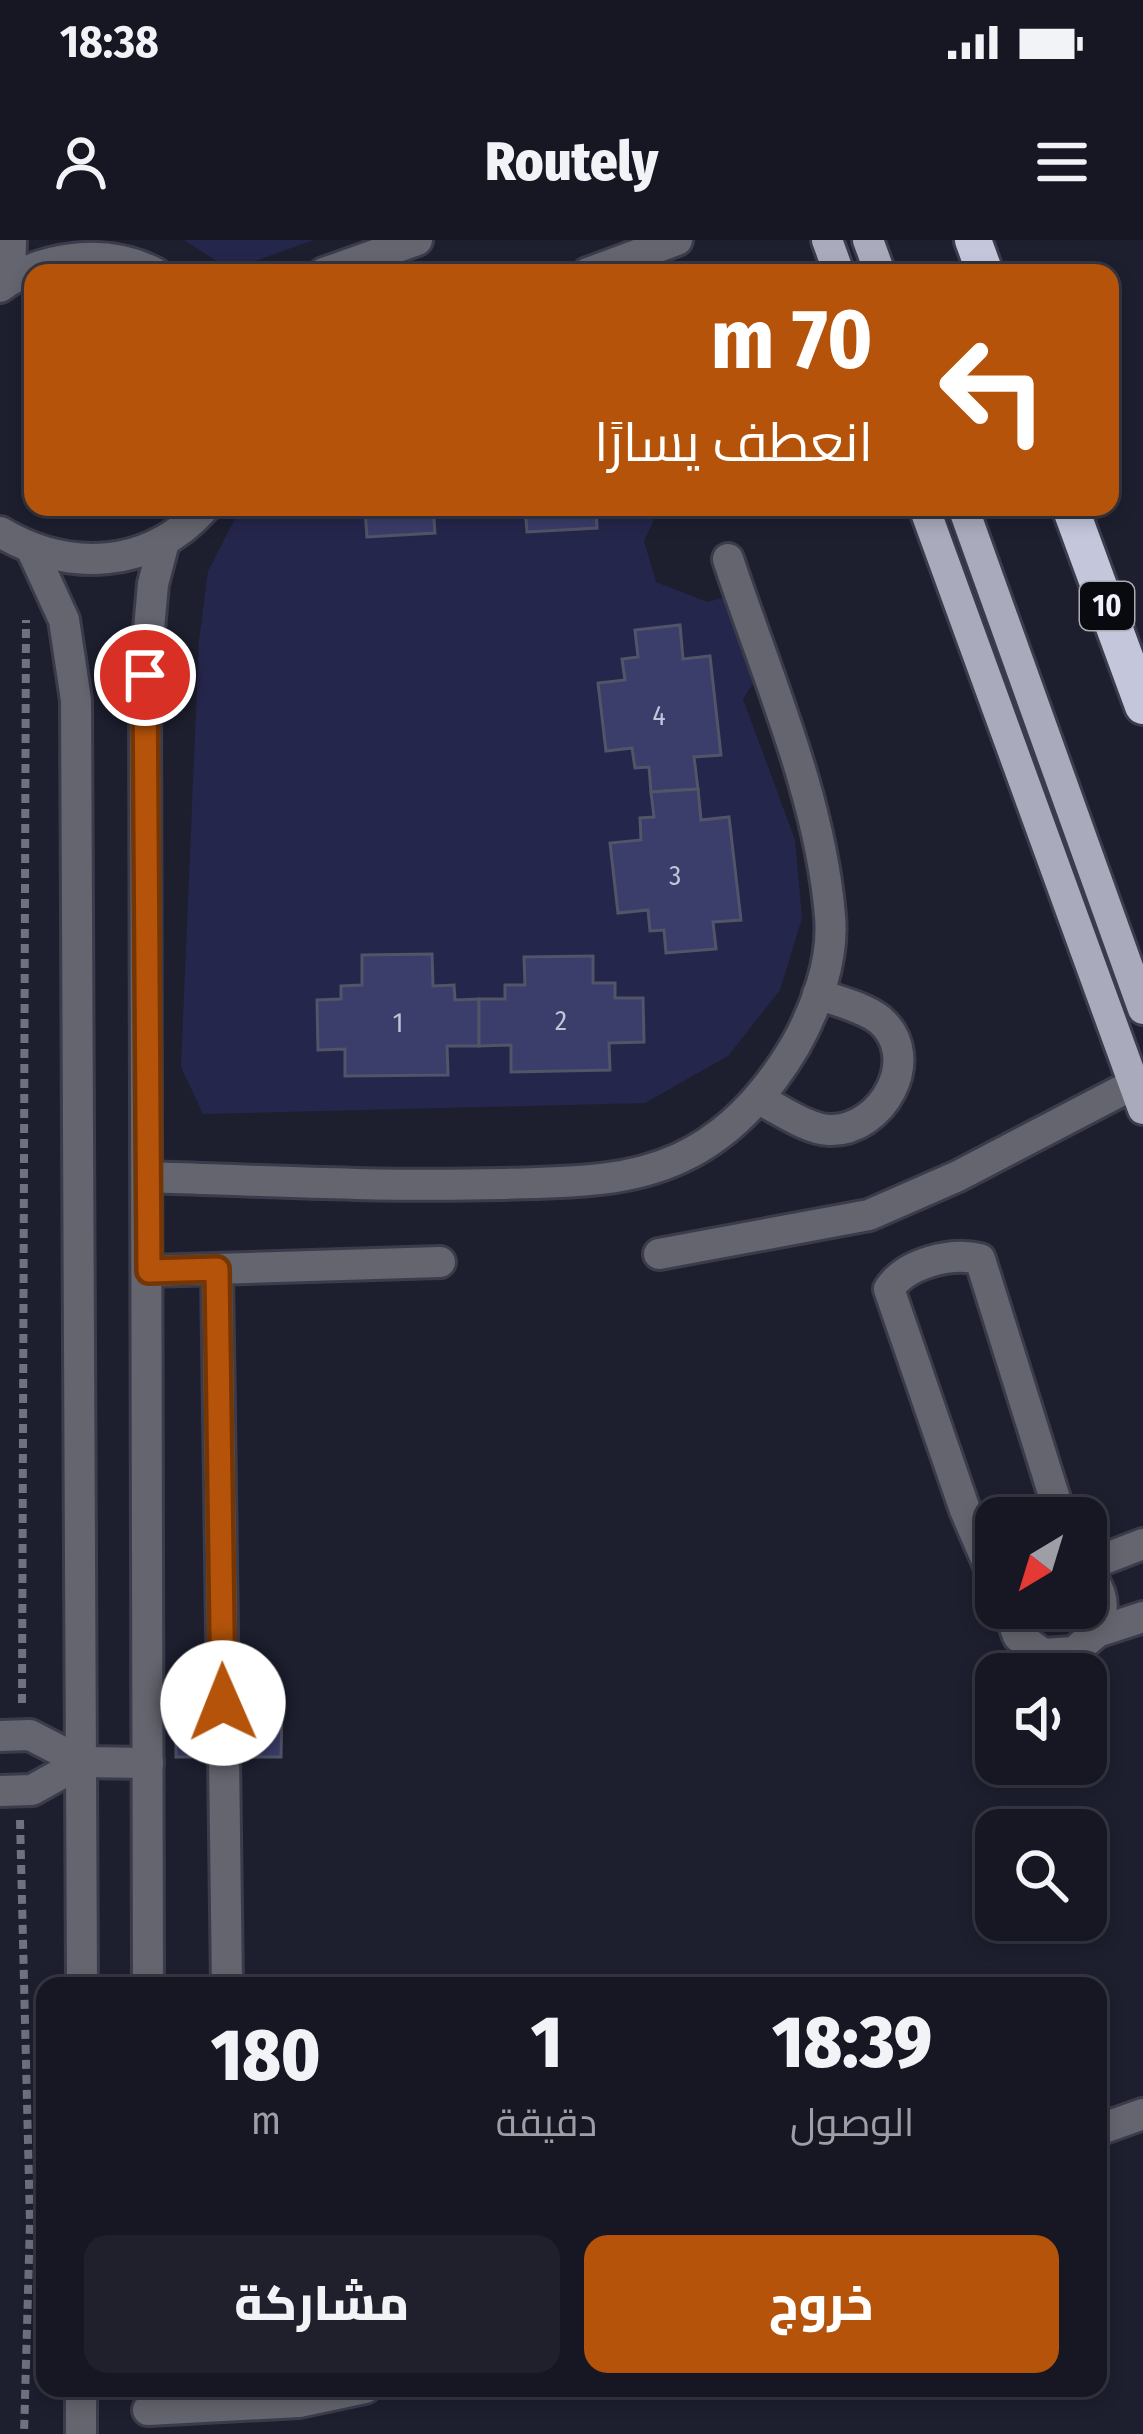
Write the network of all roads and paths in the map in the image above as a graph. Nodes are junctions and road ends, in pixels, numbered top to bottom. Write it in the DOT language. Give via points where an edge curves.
graph roads {
  1 [pos="11,240"];
  2 [pos="118,240"];
  3 [pos="417,240"];
  4 [pos="677,240"];
  5 [pos="59,264"];
  6 [pos="110,264"];
  7 [pos="143,264"];
  8 [pos="369,264"];
  9 [pos="612,264"];
  10 [pos="5,283"];
  11 [pos="194,516"];
  12 [pos="927,516"];
  13 [pos="966,516"];
  14 [pos="1073,516"];
  15 [pos="0,532"];
  16 [pos="164,542"];
  17 [pos="32,550"];
  18 [pos="728,559"];
  19 [pos="26,618"];
  20 [pos="1143,706"];
  21 [pos="818,994"];
  22 [pos="1143,1009"];
  23 [pos="1138,1097"];
  24 [pos="759,1099"];
  25 [pos="147,1177"];
  26 [pos="659,1254"];
  27 [pos="440,1262"];
  28 [pos="217,1269"];
  29 [pos="149,1271"];
  30 [pos="1054,1497"];
  31 [pos="975,1533"];
  32 [pos="1143,1544"];
  33 [pos="1107,1560"];
  34 [pos="1143,1617"];
  35 [pos="1016,1629"];
  36 [pos="1098,1629"];
  37 [pos="1097,1632"];
  38 [pos="223,1703"];
  39 [pos="10,1736"];
  40 [pos="224,1757"];
  41 [pos="82,1762"];
  42 [pos="148,1763"];
  43 [pos="10,1791"];
  44 [pos="82,1977"];
  45 [pos="148,1977"];
  46 [pos="227,1977"];
  47 [pos="1143,2114"];
  48 [pos="1107,2127"];
  49 [pos="81,2397"];
  50 [pos="322,2397"];
  51 [pos="148,2411"];
  52 [pos="24,2434"];
  53 [pos="81,2434"];
  1 -- 10 [label="street"];
  2 -- 7 [label="street"];
  3 -- 8 [label="street"];
  4 -- 9 [label="street"];
  5 -- 6 [label="street"];
  11 -- 16 [label="street"];
  12 -- 23 [label="main road"];
  13 -- 22 [label="main road"];
  14 -- 20 [label="highway, 10"];
  15 -- 17 [label="street"];
  16 -- 17 [label="street" via="99,561"];
  16 -- 25 [label="street" via="145,675"];
  17 -- 41 [label="street" via="64,620 76,700"];
  18 -- 21 [label="street" via="810,809 825,880 831,922"];
  19 -- 39 [label="path" via="26,1497"];
  21 -- 24 [label="street"];
  21 -- 24 [label="street" via="880,1021 894,1042 893,1087 881,1108 829,1130"];
  23 -- 26 [label="street" via="869,1215"];
  24 -- 25 [label="street" via="714,1138 635,1174 423,1186"];
  25 -- 29 [label="street"];
  27 -- 28 [label="street"];
  28 -- 29 [label="street"];
  28 -- 38 [label="street"];
  29 -- 42 [label="street"];
  30 -- 31 [label="street" via="980,1259 959,1254 898,1274 889,1289"];
  32 -- 33 [label="street"];
  34 -- 37 [label="street"];
  35 -- 37 [label="street" via="1043,1654 1074,1652"];
  36 -- 37 [label="street"];
  39 -- 41 [label="street" via="44,1740"];
  40 -- 46 [label="street"];
  41 -- 42 [label="street"];
  41 -- 43 [label="street" via="46,1785"];
  41 -- 44 [label="street"];
  42 -- 45 [label="street"];
  43 -- 52 [label="path" via="30,2222"];
  47 -- 48 [label="street"];
  49 -- 53 [label="street"];
  50 -- 51 [label="street"];
}
